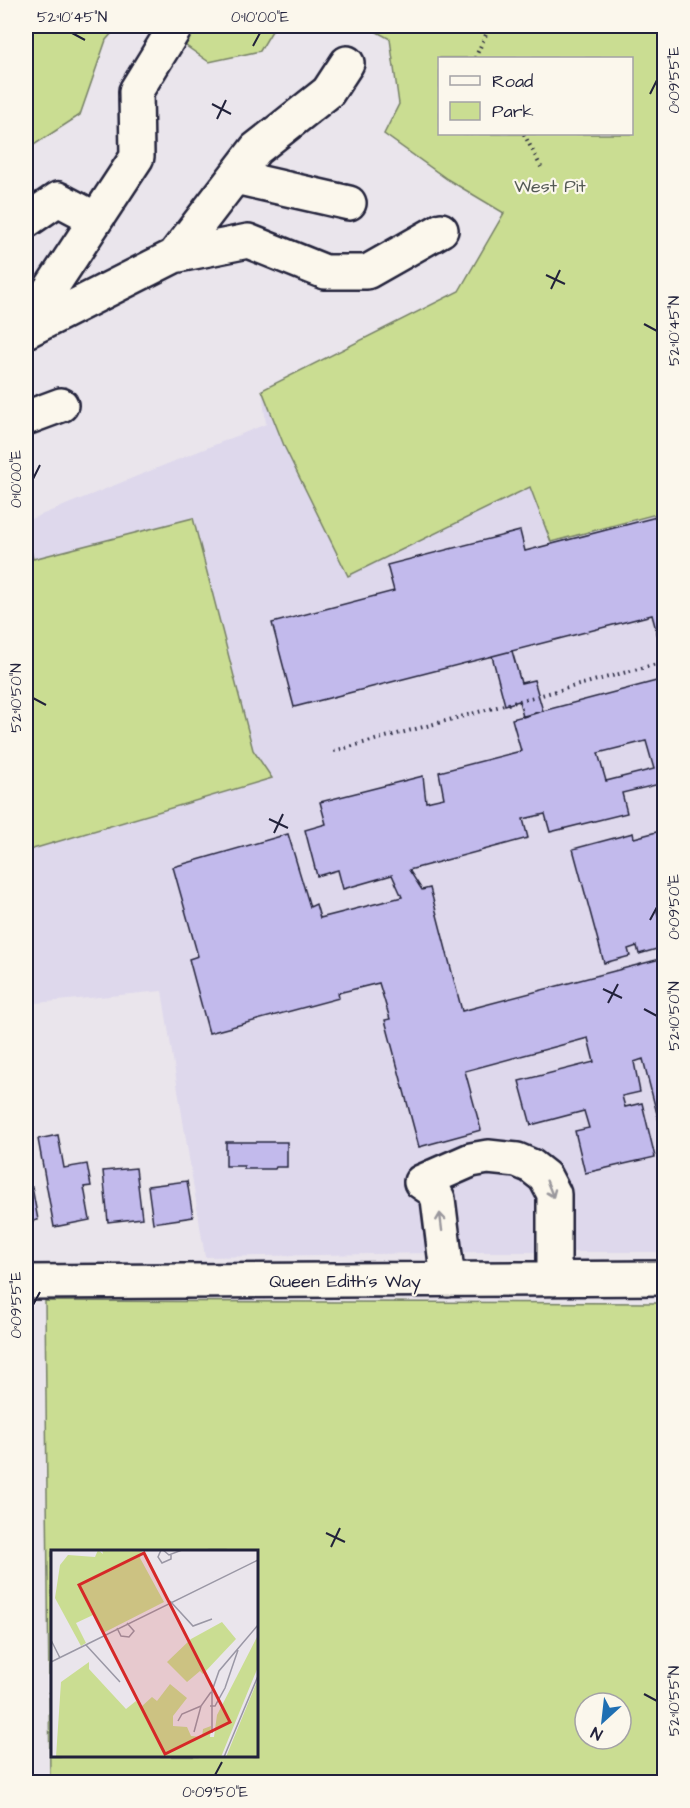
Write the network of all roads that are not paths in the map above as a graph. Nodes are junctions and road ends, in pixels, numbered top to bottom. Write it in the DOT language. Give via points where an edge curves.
graph roads {
  1 [pos="176,26"];
  2 [pos="347,63"];
  3 [pos="235,177"];
  4 [pos="349,203"];
  5 [pos="96,219"];
  6 [pos="26,220"];
  7 [pos="441,230"];
  8 [pos="174,256"];
  9 [pos="26,326"];
  10 [pos="26,331"];
  11 [pos="61,405"];
  12 [pos="26,418"];
  13 [pos="664,1278"];
  14 [pos="554,1279"];
  15 [pos="448,1280"];
  16 [pos="26,1282"];
  1 -- 5 [label="street" via="136,91 136,157"];
  2 -- 3 [label="street" via="328,92 256,149"];
  3 -- 4 [label="street"];
  3 -- 8 [label="street"];
  5 -- 6 [label="street" via="58,199"];
  5 -- 9 [label="street"];
  7 -- 8 [label="street" via="367,272 325,272 248,241"];
  8 -- 10 [label="street"];
  11 -- 12 [label="street"];
  13 -- 14 [label="street, Queen Edith's Way"];
  14 -- 15 [label="street, Queen Edith's Way"];
  15 -- 14 [label="street, one-way" via="438,1199 421,1182 471,1160 488,1157 517,1160 545,1177 554,1194"];
  15 -- 16 [label="street, Queen Edith's Way"];
}
